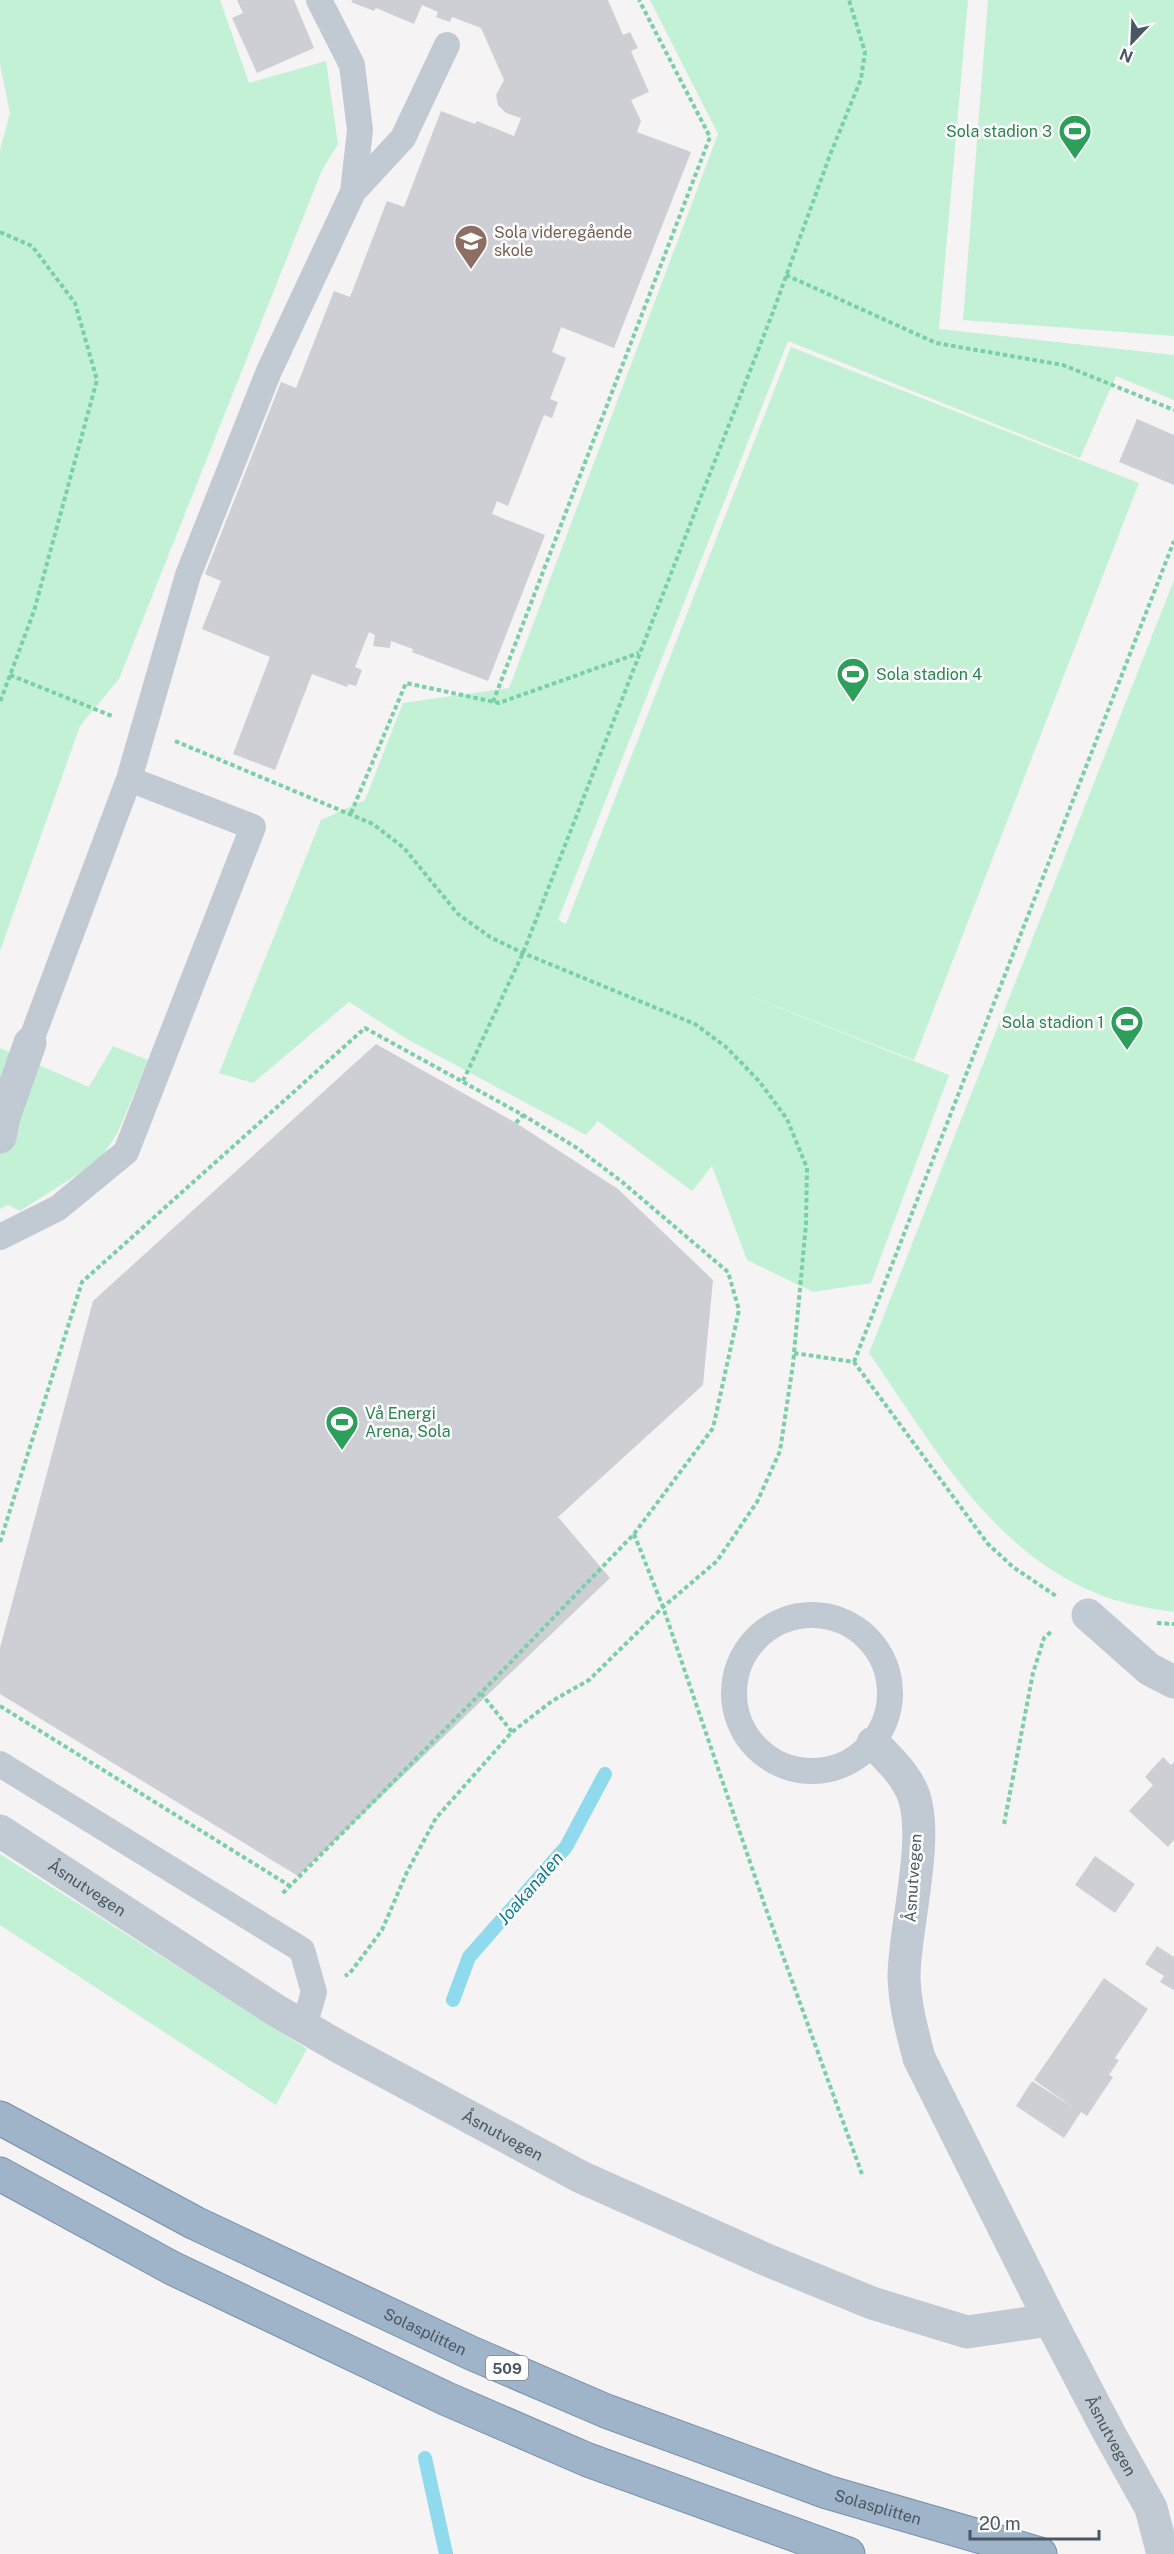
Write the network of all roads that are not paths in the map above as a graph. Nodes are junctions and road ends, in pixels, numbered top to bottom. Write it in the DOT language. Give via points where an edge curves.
graph roads {
  1 [pos="319,0"];
  2 [pos="447,45"];
  3 [pos="353,192"];
  4 [pos="129,780"];
  5 [pos="30,1043"];
  6 [pos="0,1137"];
  7 [pos="0,1237"];
  8 [pos="1088,1615"];
  9 [pos="1174,1682"];
  10 [pos="873,1743"];
  11 [pos="0,1764"];
  12 [pos="0,1831"];
  13 [pos="304,2026"];
  14 [pos="0,2118"];
  15 [pos="0,2174"];
  16 [pos="1050,2320"];
  17 [pos="848,2554"];
  18 [pos="1040,2554"];
  19 [pos="1163,2554"];
  1 -- 3 [label="lane" via="352,65 360,130"];
  2 -- 3 [label="lane" via="403,138"];
  3 -- 4 [label="lane" via="269,371 192,564"];
  4 -- 5 [label="lane"];
  4 -- 7 [label="lane" via="253,827 126,1152 58,1208"];
  5 -- 6 [label="street"];
  8 -- 9 [label="street" via="1149,1669"];
  10 -- 10 [label="lane" via="886,1720 891,1694 887,1668 874,1645 855,1627 831,1617 805,1615 779,1621 758,1636 742,1656 734,1680 734,1706 742,1730 758,1750 779,1764 804,1771 830,1769 853,1760"];
  10 -- 16 [label="street, Åsnutvegen" via="906,1781 917,1812 918,1840 904,1976 908,2018 919,2058"];
  11 -- 13 [label="lane" via="302,1950 314,1992"];
  12 -- 13 [label="street, Åsnutvegen"];
  13 -- 16 [label="street, Åsnutvegen" via="581,2177 872,2303 967,2332"];
  14 -- 18 [label="highway, Solasplitten / 509" via="205,2228 606,2411 827,2492"];
  15 -- 17 [label="highway" via="172,2268 447,2399 588,2460"];
  16 -- 19 [label="street, Åsnutvegen" via="1151,2508"];
}
